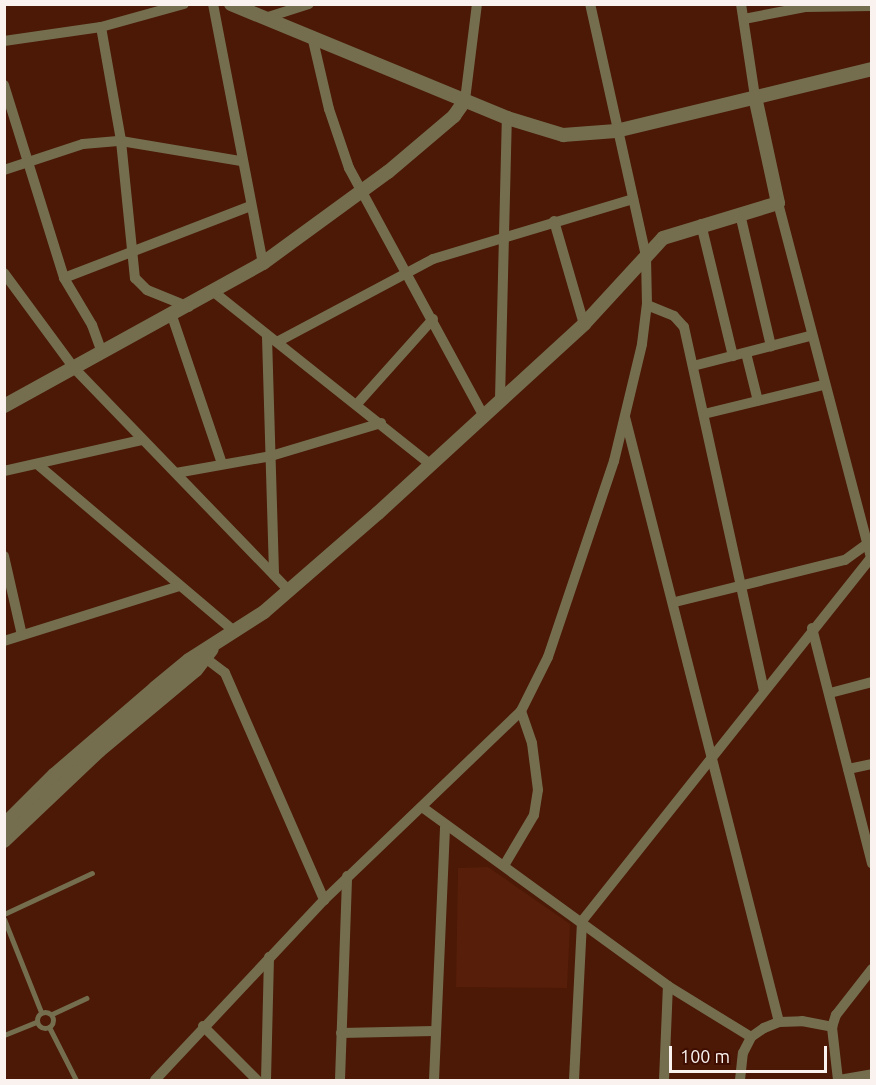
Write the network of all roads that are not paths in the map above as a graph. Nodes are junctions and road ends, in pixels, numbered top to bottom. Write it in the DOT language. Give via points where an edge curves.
graph roads {
  1 [pos="184,4"];
  2 [pos="213,4"];
  3 [pos="231,4"];
  4 [pos="309,4"];
  5 [pos="477,4"];
  6 [pos="590,4"];
  7 [pos="741,4"];
  8 [pos="872,6"];
  9 [pos="260,12"];
  10 [pos="744,19"];
  11 [pos="101,27"];
  12 [pos="312,36"];
  13 [pos="4,42"];
  14 [pos="872,69"];
  15 [pos="4,85"];
  16 [pos="755,96"];
  17 [pos="465,100"];
  18 [pos="507,118"];
  19 [pos="616,131"];
  20 [pos="121,141"];
  21 [pos="241,160"];
  22 [pos="30,161"];
  23 [pos="4,170"];
  24 [pos="361,192"];
  25 [pos="633,199"];
  26 [pos="778,203"];
  27 [pos="251,206"];
  28 [pos="740,214"];
  29 [pos="554,221"];
  30 [pos="701,224"];
  31 [pos="502,236"];
  32 [pos="134,254"];
  33 [pos="646,256"];
  34 [pos="263,263"];
  35 [pos="407,272"];
  36 [pos="4,273"];
  37 [pos="64,278"];
  38 [pos="10,288"];
  39 [pos="214,293"];
  40 [pos="647,305"];
  41 [pos="189,307"];
  42 [pos="172,316"];
  43 [pos="433,319"];
  44 [pos="584,324"];
  45 [pos="810,336"];
  46 [pos="272,339"];
  47 [pos="771,346"];
  48 [pos="746,352"];
  49 [pos="102,353"];
  50 [pos="733,356"];
  51 [pos="693,366"];
  52 [pos="74,368"];
  53 [pos="823,385"];
  54 [pos="500,399"];
  55 [pos="758,401"];
  56 [pos="357,404"];
  57 [pos="4,406"];
  58 [pos="704,414"];
  59 [pos="483,415"];
  60 [pos="625,417"];
  61 [pos="381,423"];
  62 [pos="142,440"];
  63 [pos="271,456"];
  64 [pos="37,464"];
  65 [pos="222,464"];
  66 [pos="431,465"];
  67 [pos="4,471"];
  68 [pos="176,473"];
  69 [pos="867,544"];
  70 [pos="4,556"];
  71 [pos="871,557"];
  72 [pos="274,575"];
  73 [pos="179,586"];
  74 [pos="741,586"];
  75 [pos="289,591"];
  76 [pos="675,602"];
  77 [pos="812,628"];
  78 [pos="235,632"];
  79 [pos="22,635"];
  80 [pos="4,641"];
  81 [pos="206,653"];
  82 [pos="872,682"];
  83 [pos="764,690"];
  84 [pos="830,693"];
  85 [pos="521,711"];
  86 [pos="712,754"];
  87 [pos="872,764"];
  88 [pos="848,769"];
  89 [pos="422,807"];
  90 [pos="4,825"];
  91 [pos="445,827"];
  92 [pos="4,841"];
  93 [pos="872,863"];
  94 [pos="505,864"];
  95 [pos="92,873"];
  96 [pos="347,876"];
  97 [pos="324,900"];
  98 [pos="4,914"];
  99 [pos="4,919"];
  100 [pos="582,921"];
  101 [pos="269,957"];
  102 [pos="872,969"];
  103 [pos="668,986"];
  104 [pos="87,998"];
  105 [pos="41,1012"];
  106 [pos="52,1014"];
  107 [pos="37,1022"];
  108 [pos="779,1022"];
  109 [pos="203,1026"];
  110 [pos="49,1027"];
  111 [pos="832,1027"];
  112 [pos="434,1031"];
  113 [pos="341,1033"];
  114 [pos="4,1035"];
  115 [pos="751,1037"];
  116 [pos="167,1068"];
  117 [pos="872,1074"];
  118 [pos="76,1080"];
  119 [pos="155,1080"];
  120 [pos="167,1080"];
  121 [pos="257,1080"];
  122 [pos="266,1080"];
  123 [pos="340,1080"];
  124 [pos="434,1080"];
  125 [pos="574,1080"];
  126 [pos="664,1080"];
  127 [pos="740,1080"];
  128 [pos="839,1080"];
  1 -- 11 [label="street"];
  2 -- 21 [label="street"];
  3 -- 9 [label="street"];
  4 -- 9 [label="street"];
  5 -- 17 [label="street"];
  6 -- 19 [label="street"];
  7 -- 10 [label="street"];
  8 -- 10 [label="street" via="806,7"];
  9 -- 12 [label="street"];
  10 -- 16 [label="street"];
  11 -- 13 [label="street"];
  11 -- 20 [label="street"];
  12 -- 17 [label="street"];
  12 -- 24 [label="street" via="329,110"];
  14 -- 16 [label="street"];
  15 -- 22 [label="street"];
  16 -- 19 [label="street"];
  16 -- 26 [label="street"];
  17 -- 18 [label="street"];
  17 -- 24 [label="street" via="454,116"];
  18 -- 19 [label="street" via="563,135"];
  18 -- 31 [label="street"];
  19 -- 25 [label="street"];
  20 -- 21 [label="street"];
  20 -- 22 [label="street" via="83,144"];
  20 -- 32 [label="street"];
  21 -- 27 [label="street"];
  22 -- 23 [label="street"];
  22 -- 37 [label="street"];
  24 -- 34 [label="street"];
  24 -- 35 [label="street"];
  25 -- 29 [label="street"];
  25 -- 33 [label="street"];
  26 -- 28 [label="street"];
  26 -- 45 [label="street"];
  27 -- 32 [label="street"];
  27 -- 34 [label="street"];
  28 -- 30 [label="street"];
  28 -- 47 [label="street"];
  29 -- 31 [label="street"];
  29 -- 44 [label="street"];
  30 -- 33 [label="street" via="668,234"];
  30 -- 50 [label="street"];
  31 -- 35 [label="street"];
  31 -- 54 [label="street"];
  32 -- 37 [label="street"];
  32 -- 41 [label="street" via="135,278 140,284"];
  33 -- 40 [label="street"];
  33 -- 44 [label="street"];
  34 -- 39 [label="street"];
  35 -- 43 [label="street"];
  35 -- 46 [label="street"];
  36 -- 38 [label="street"];
  37 -- 49 [label="street" via="92,325"];
  38 -- 52 [label="street"];
  39 -- 41 [label="street"];
  39 -- 46 [label="street"];
  40 -- 51 [label="street" via="680,320"];
  40 -- 60 [label="street"];
  41 -- 42 [label="street"];
  42 -- 49 [label="street"];
  42 -- 65 [label="street"];
  43 -- 56 [label="street"];
  43 -- 59 [label="street"];
  44 -- 54 [label="street"];
  45 -- 47 [label="street"];
  45 -- 53 [label="street"];
  46 -- 56 [label="street"];
  46 -- 63 [label="street"];
  47 -- 48 [label="street"];
  48 -- 50 [label="street"];
  48 -- 55 [label="street"];
  49 -- 52 [label="street"];
  50 -- 51 [label="street"];
  51 -- 58 [label="street"];
  52 -- 57 [label="street"];
  52 -- 62 [label="street"];
  53 -- 55 [label="street"];
  53 -- 69 [label="street"];
  54 -- 59 [label="street"];
  55 -- 58 [label="street"];
  56 -- 61 [label="street"];
  58 -- 74 [label="street"];
  59 -- 66 [label="street"];
  60 -- 76 [label="street"];
  60 -- 85 [label="street" via="576,581 533,695"];
  61 -- 63 [label="street"];
  61 -- 66 [label="street"];
  62 -- 64 [label="street"];
  62 -- 68 [label="street"];
  63 -- 65 [label="street"];
  63 -- 72 [label="street"];
  64 -- 67 [label="street"];
  64 -- 73 [label="street"];
  65 -- 68 [label="street"];
  66 -- 75 [label="street"];
  68 -- 72 [label="street"];
  69 -- 71 [label="street"];
  69 -- 74 [label="street" via="845,560"];
  70 -- 79 [label="street"];
  71 -- 77 [label="street"];
  72 -- 75 [label="street"];
  73 -- 78 [label="street"];
  73 -- 79 [label="street"];
  74 -- 76 [label="street"];
  74 -- 83 [label="street"];
  75 -- 78 [label="street"];
  76 -- 86 [label="street"];
  77 -- 83 [label="street"];
  77 -- 84 [label="street"];
  78 -- 81 [label="street"];
  79 -- 80 [label="street"];
  81 -- 90 [label="street" via="54,775"];
  81 -- 92 [label="street"];
  81 -- 97 [label="street" via="225,673"];
  82 -- 84 [label="street"];
  83 -- 86 [label="street"];
  84 -- 88 [label="street"];
  85 -- 89 [label="street"];
  85 -- 94 [label="street" via="532,743 538,790 534,815"];
  86 -- 100 [label="street"];
  86 -- 108 [label="street"];
  87 -- 88 [label="street"];
  88 -- 93 [label="street"];
  89 -- 91 [label="street"];
  89 -- 96 [label="street"];
  91 -- 94 [label="street"];
  91 -- 112 [label="street"];
  94 -- 100 [label="street"];
  95 -- 98 [label="lane"];
  96 -- 97 [label="street"];
  96 -- 113 [label="street"];
  97 -- 101 [label="street"];
  99 -- 105 [label="lane"];
  100 -- 103 [label="street"];
  100 -- 125 [label="street"];
  101 -- 109 [label="street"];
  101 -- 122 [label="street"];
  102 -- 111 [label="street"];
  103 -- 115 [label="street"];
  103 -- 126 [label="street"];
  104 -- 106 [label="lane"];
  105 -- 106 [label="lane"];
  105 -- 107 [label="lane"];
  106 -- 110 [label="lane"];
  107 -- 110 [label="lane"];
  107 -- 114 [label="lane"];
  108 -- 111 [label="street" via="802,1021"];
  108 -- 115 [label="street"];
  109 -- 116 [label="street"];
  109 -- 121 [label="street"];
  110 -- 118 [label="lane"];
  111 -- 128 [label="street"];
  112 -- 113 [label="street"];
  112 -- 124 [label="street"];
  113 -- 123 [label="street"];
  115 -- 127 [label="street" via="743,1053"];
  116 -- 119 [label="street"];
  116 -- 120 [label="street"];
  117 -- 128 [label="street"];
}
